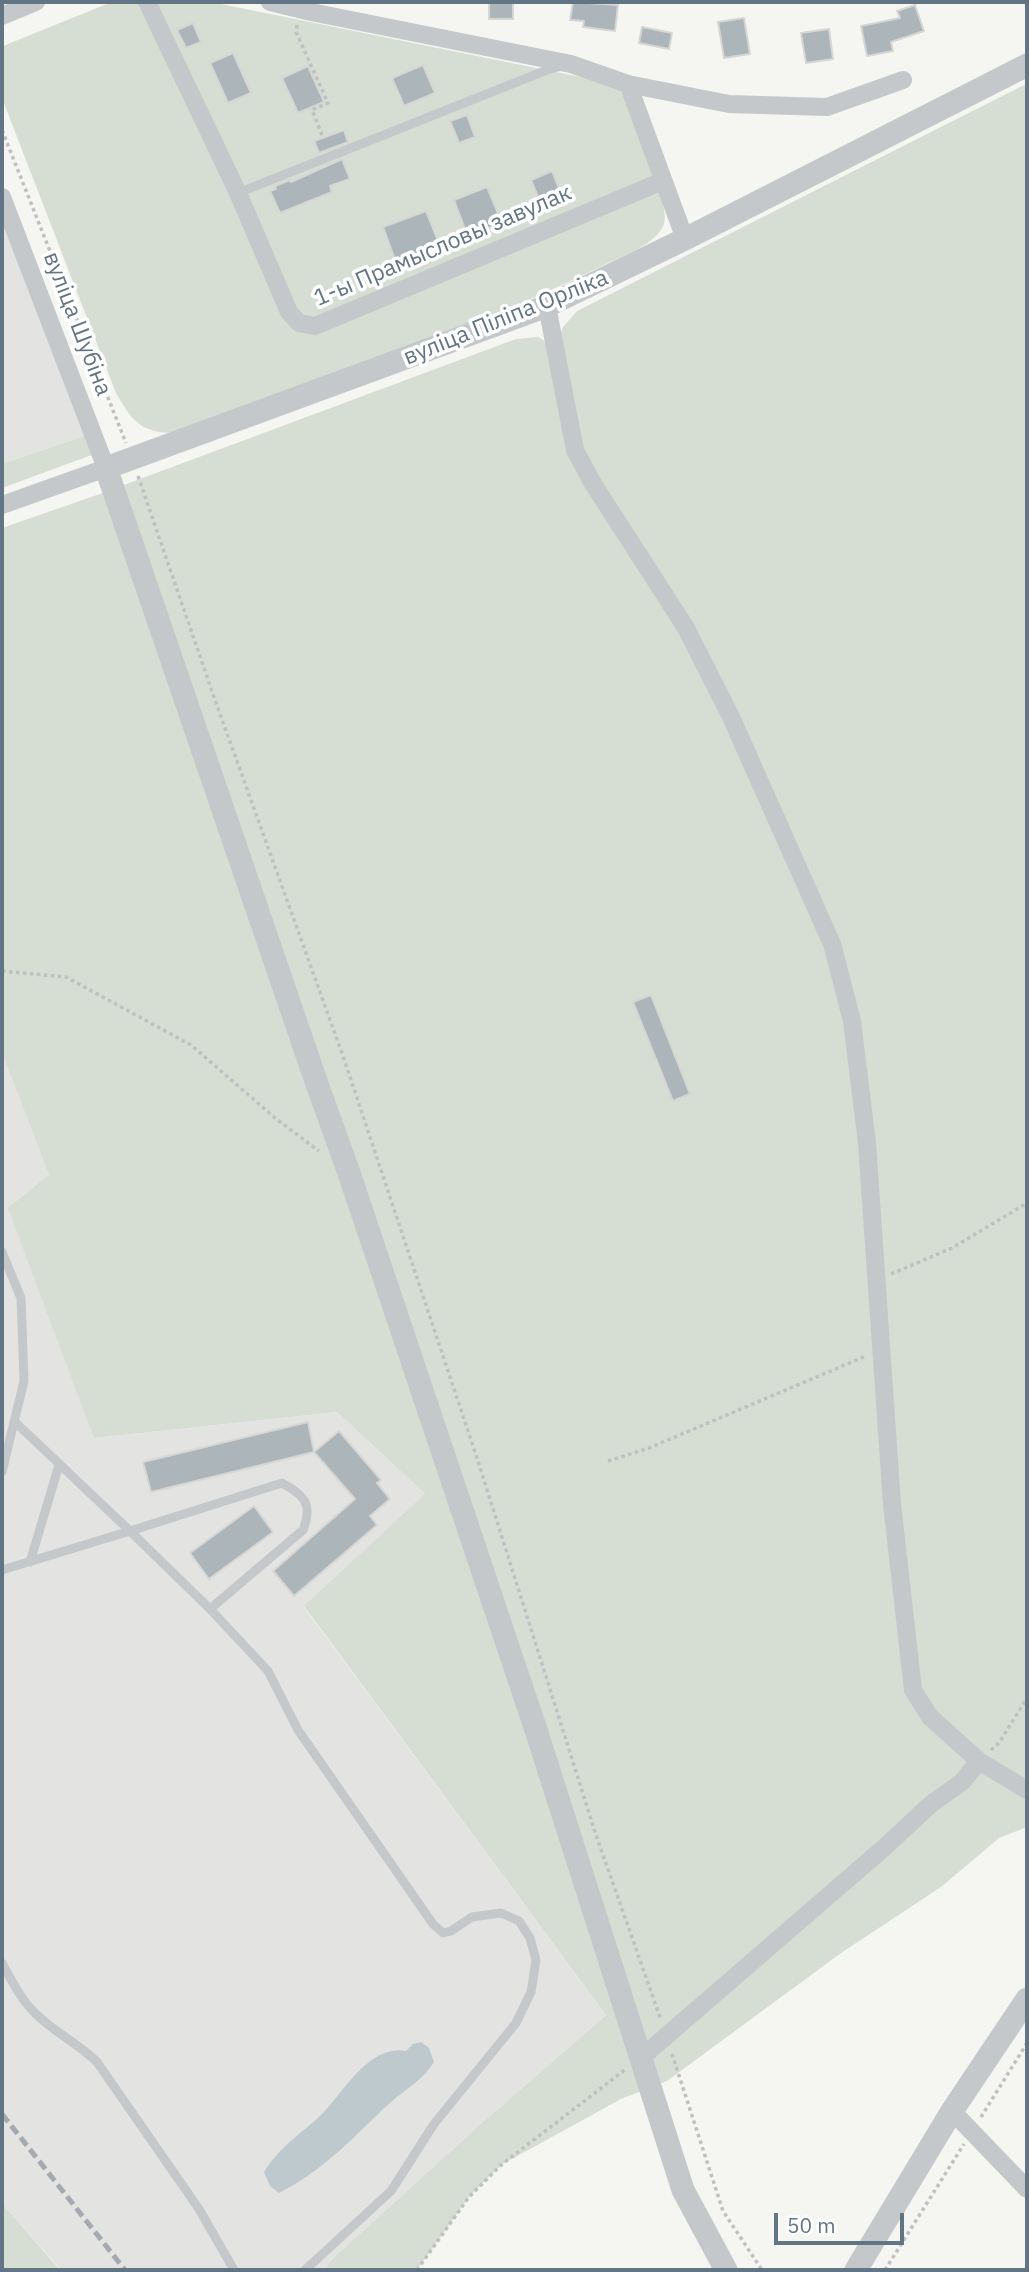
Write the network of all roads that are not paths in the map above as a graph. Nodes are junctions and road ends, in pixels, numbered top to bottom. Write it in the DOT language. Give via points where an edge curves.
graph roads {
  1 [pos="36,2"];
  2 [pos="147,2"];
  3 [pos="270,2"];
  4 [pos="2,16"];
  5 [pos="571,64"];
  6 [pos="1027,65"];
  7 [pos="903,80"];
  8 [pos="628,84"];
  9 [pos="663,181"];
  10 [pos="239,193"];
  11 [pos="2,197"];
  12 [pos="685,239"];
  13 [pos="547,306"];
  14 [pos="106,468"];
  15 [pos="2,505"];
  16 [pos="2,1252"];
  17 [pos="14,1421"];
  18 [pos="60,1465"];
  19 [pos="2,1472"];
  20 [pos="130,1531"];
  21 [pos="30,1562"];
  22 [pos="2,1570"];
  23 [pos="211,1609"];
  24 [pos="979,1761"];
  25 [pos="1027,1790"];
  26 [pos="2,1963"];
  27 [pos="1027,1999"];
  28 [pos="642,2057"];
  29 [pos="952,2111"];
  30 [pos="1027,2189"];
  31 [pos="234,2270"];
  32 [pos="305,2270"];
  33 [pos="726,2270"];
  34 [pos="856,2270"];
  1 -- 4 [label="street"];
  2 -- 10 [label="street, 1-ы Прамысловы завулак"];
  3 -- 5 [label="street"];
  5 -- 8 [label="street"];
  5 -- 10 [label="lane"];
  6 -- 12 [label="street, вуліца Піліпа Орліка"];
  7 -- 8 [label="street" via="827,107 729,104"];
  8 -- 9 [label="street"];
  9 -- 10 [label="street, 1-ы Прамысловы завулак" via="315,326 299,323 289,312"];
  9 -- 12 [label="street"];
  11 -- 14 [label="street, вуліца Шубіна"];
  12 -- 13 [label="street, вуліца Піліпа Орліка"];
  13 -- 14 [label="street, вуліца Піліпа Орліка"];
  13 -- 24 [label="street" via="575,450 686,628 731,717 832,944 852,1021 867,1140 892,1504 913,1690 930,1717"];
  14 -- 15 [label="street, вуліца Піліпа Орліка"];
  14 -- 28 [label="street" via="536,1727"];
  16 -- 17 [label="lane" via="21,1298 24,1381"];
  17 -- 18 [label="lane"];
  17 -- 19 [label="lane"];
  18 -- 20 [label="lane"];
  18 -- 21 [label="lane"];
  20 -- 21 [label="lane"];
  20 -- 23 [label="lane"];
  20 -- 23 [label="lane" via="282,1483 295,1489 306,1502 309,1516 303,1530"];
  21 -- 22 [label="lane"];
  23 -- 32 [label="lane" via="268,1671 298,1730 433,1924 443,1933 472,1917 501,1913 519,1921 536,1960 531,1992 516,2024 434,2124 391,2191"];
  24 -- 25 [label="street"];
  24 -- 28 [label="street" via="962,1782 931,1804"];
  26 -- 31 [label="lane" via="38,2017 97,2062 200,2209"];
  27 -- 29 [label="street"];
  28 -- 33 [label="street" via="683,2190"];
  29 -- 30 [label="street"];
  29 -- 34 [label="street"];
}
